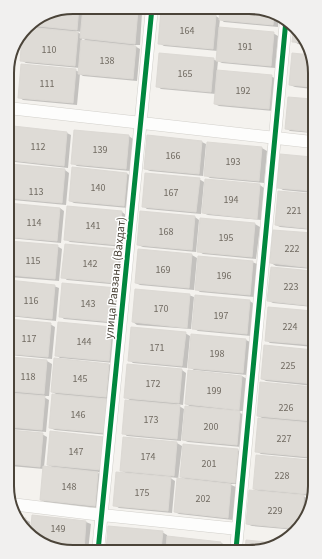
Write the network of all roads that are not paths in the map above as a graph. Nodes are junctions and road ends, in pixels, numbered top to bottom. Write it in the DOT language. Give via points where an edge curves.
graph roads {
  1 [pos="151,14"];
  2 [pos="285,27"];
  3 [pos="14,109"];
  4 [pos="141,122"];
  5 [pos="275,138"];
  6 [pos="308,142"];
  7 [pos="17,505"];
  8 [pos="102,515"];
  9 [pos="238,528"];
  10 [pos="99,545"];
  11 [pos="236,545"];
  1 -- 4 [label="street, улица Равзана (Вахдат)"];
  2 -- 5 [label="street"];
  3 -- 4 [label="street"];
  4 -- 5 [label="street"];
  4 -- 8 [label="street, улица Равзана (Вахдат)"];
  5 -- 6 [label="street"];
  5 -- 9 [label="street"];
  7 -- 8 [label="street"];
  8 -- 9 [label="street"];
  8 -- 10 [label="street, улица Равзана (Вахдат)"];
  9 -- 11 [label="street"];
}
